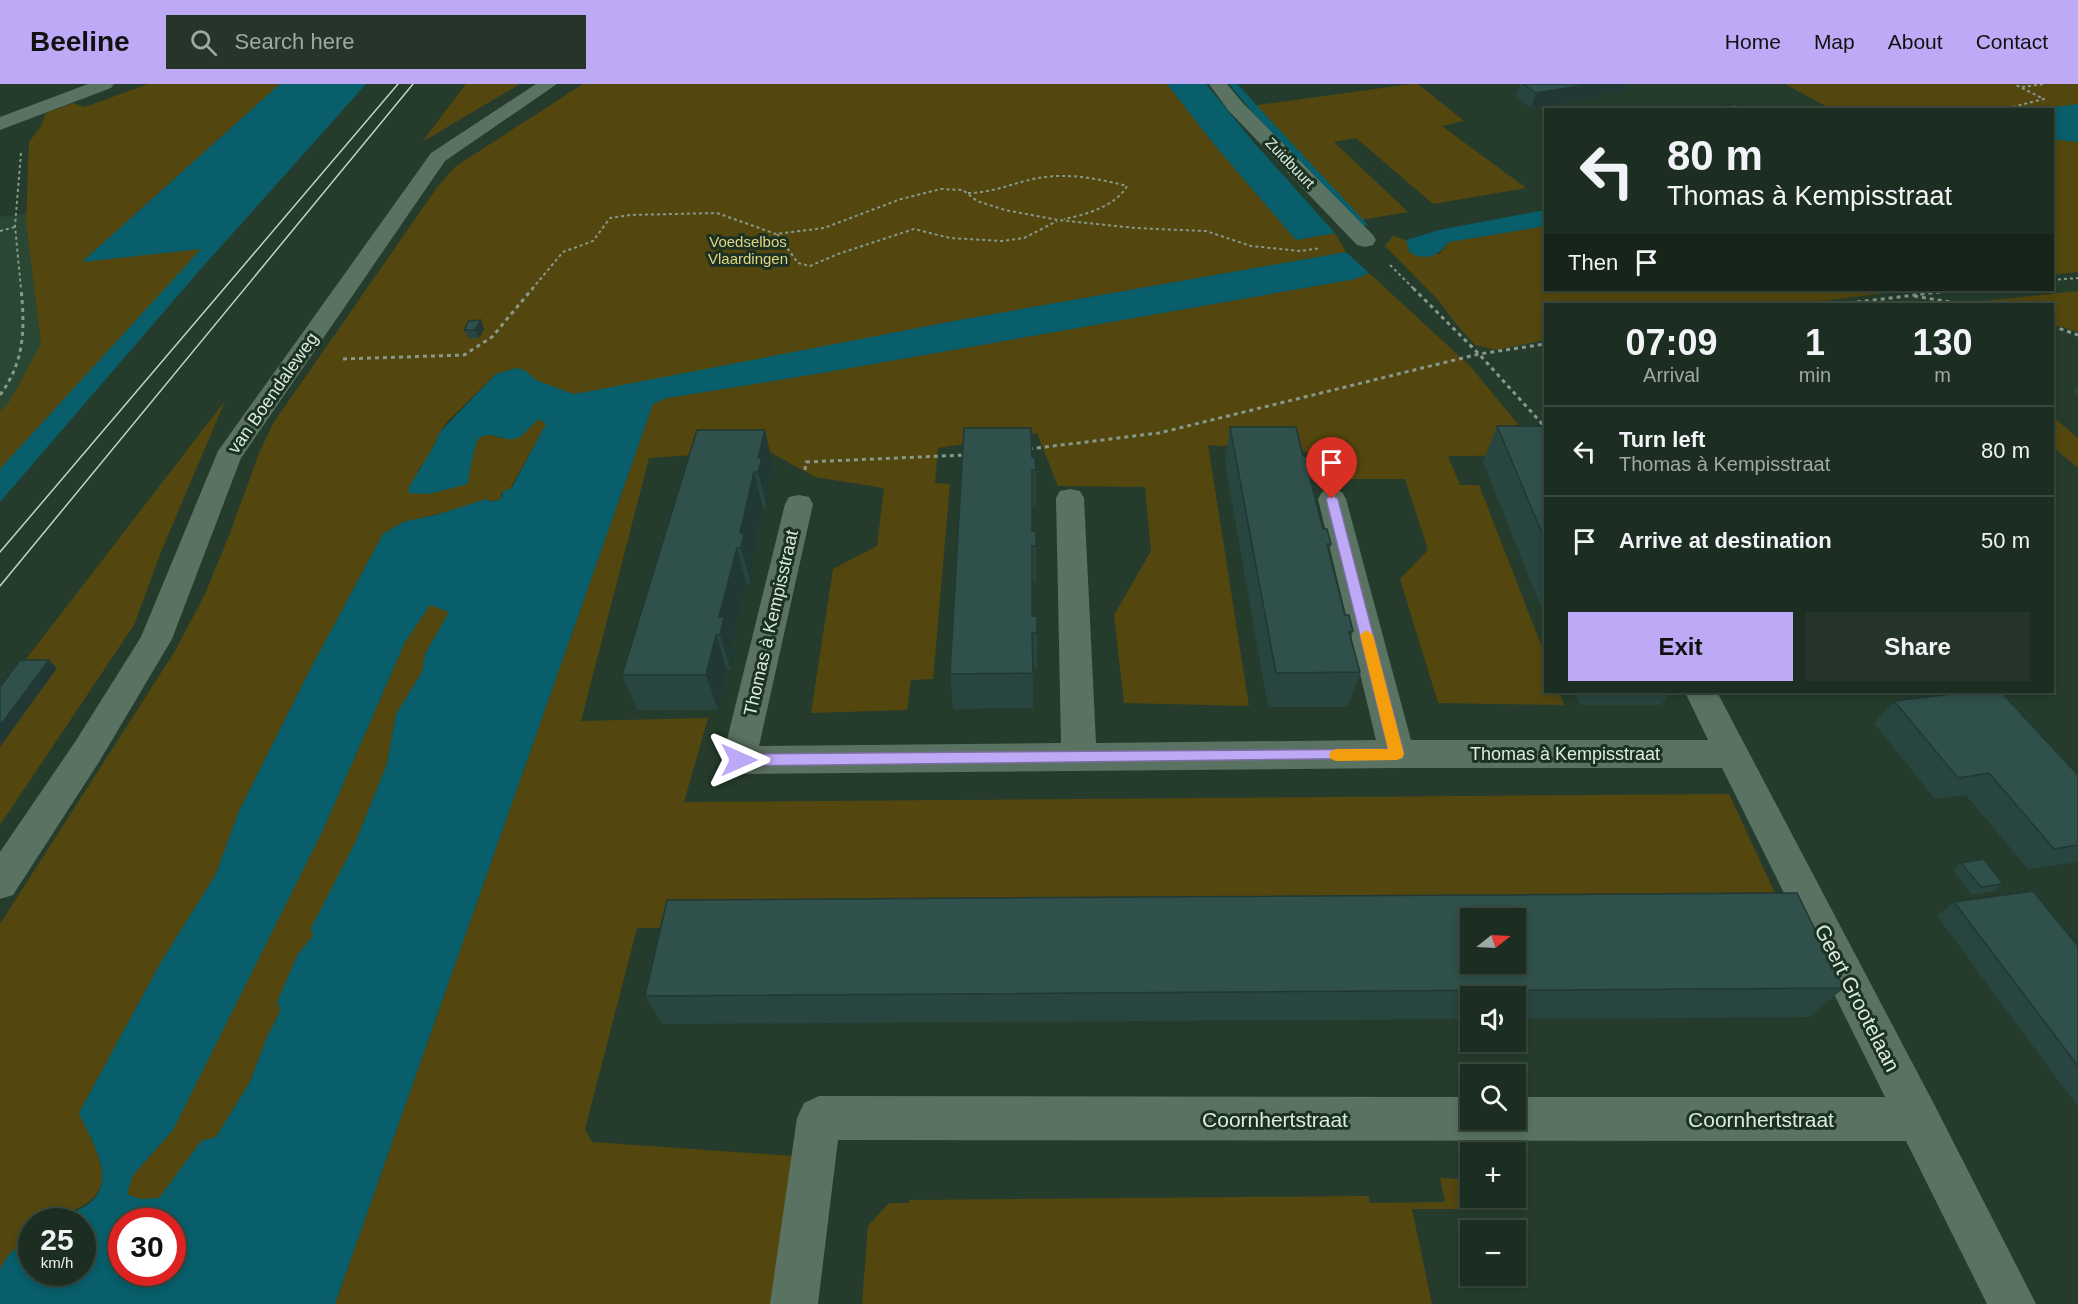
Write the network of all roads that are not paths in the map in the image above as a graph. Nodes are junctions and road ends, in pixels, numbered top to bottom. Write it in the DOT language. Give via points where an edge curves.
graph roads {
  1 [pos="105,84"];
  2 [pos="548,84"];
  3 [pos="1218,84"];
  4 [pos="0,124"];
  5 [pos="1365,240"];
  6 [pos="1070,498"];
  7 [pos="1332,499"];
  8 [pos="799,504"];
  9 [pos="1702,693"];
  10 [pos="1397,754"];
  11 [pos="1732,754"];
  12 [pos="1079,757"];
  13 [pos="0,883"];
  14 [pos="1919,1119"];
  15 [pos="794,1304"];
  16 [pos="2012,1304"];
  1 -- 4 [label="street"];
  2 -- 13 [label="street, van Boendaleweg" via="438,157 228,457 156,639"];
  3 -- 5 [label="street, Zuidbuurt" via="1234,106"];
  6 -- 12 [label="street"];
  7 -- 10 [label="street"];
  8 -- 12 [label="street, Thomas à Kempisstraat" via="739,760"];
  9 -- 11 [label="street, Geert Grootelaan"];
  10 -- 11 [label="street, Thomas à Kempisstraat"];
  10 -- 12 [label="street, Thomas à Kempisstraat"];
  11 -- 14 [label="street, Geert Grootelaan"];
  14 -- 15 [label="street, Coornhertstraat" via="819,1118"];
  14 -- 16 [label="street, Geert Grootelaan"];
}
